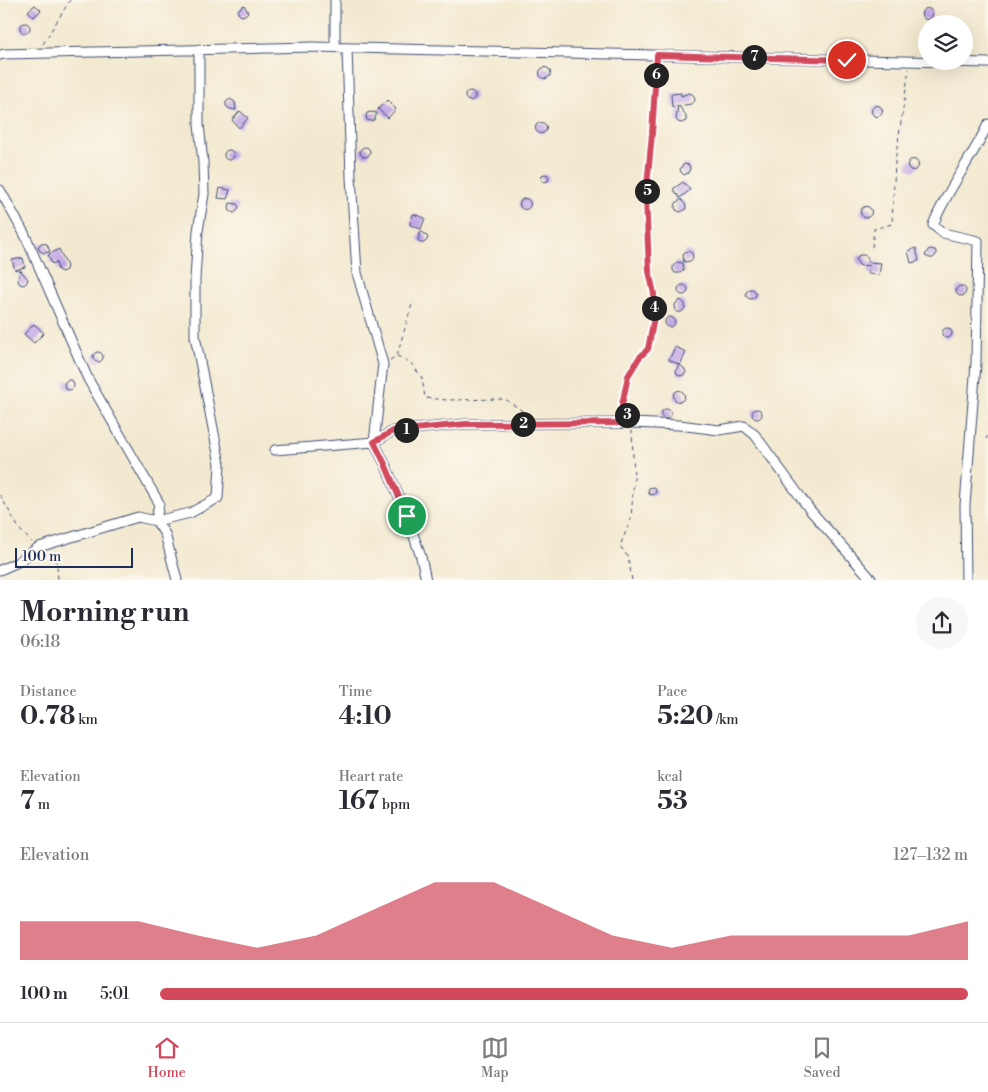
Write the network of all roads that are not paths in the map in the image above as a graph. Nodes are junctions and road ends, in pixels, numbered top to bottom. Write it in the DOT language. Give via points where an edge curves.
graph roads {
  1 [pos="335,0"];
  2 [pos="335,47"];
  3 [pos="347,48"];
  4 [pos="199,49"];
  5 [pos="0,55"];
  6 [pos="988,63"];
  7 [pos="988,124"];
  8 [pos="0,190"];
  9 [pos="374,442"];
  10 [pos="275,450"];
  11 [pos="156,521"];
  12 [pos="0,570"];
  13 [pos="177,580"];
  14 [pos="426,580"];
  15 [pos="872,580"];
  16 [pos="966,580"];
  1 -- 2 [label="street"];
  2 -- 3 [label="street"];
  2 -- 4 [label="street"];
  3 -- 6 [label="street"];
  3 -- 9 [label="street" via="357,273 383,364"];
  4 -- 5 [label="street"];
  4 -- 11 [label="street" via="199,125 204,194 198,231 195,336 220,464 218,498 190,513"];
  7 -- 16 [label="street" via="934,224 943,233 978,241 976,363 965,505"];
  8 -- 11 [label="street" via="25,235 88,379 159,503"];
  9 -- 10 [label="street"];
  9 -- 14 [label="street" via="407,516"];
  9 -- 15 [label="street" via="393,431 466,424 631,423 719,430 744,426 755,435 810,510"];
  11 -- 12 [label="street" via="138,518 43,546"];
  11 -- 13 [label="street" via="165,534"];
}
